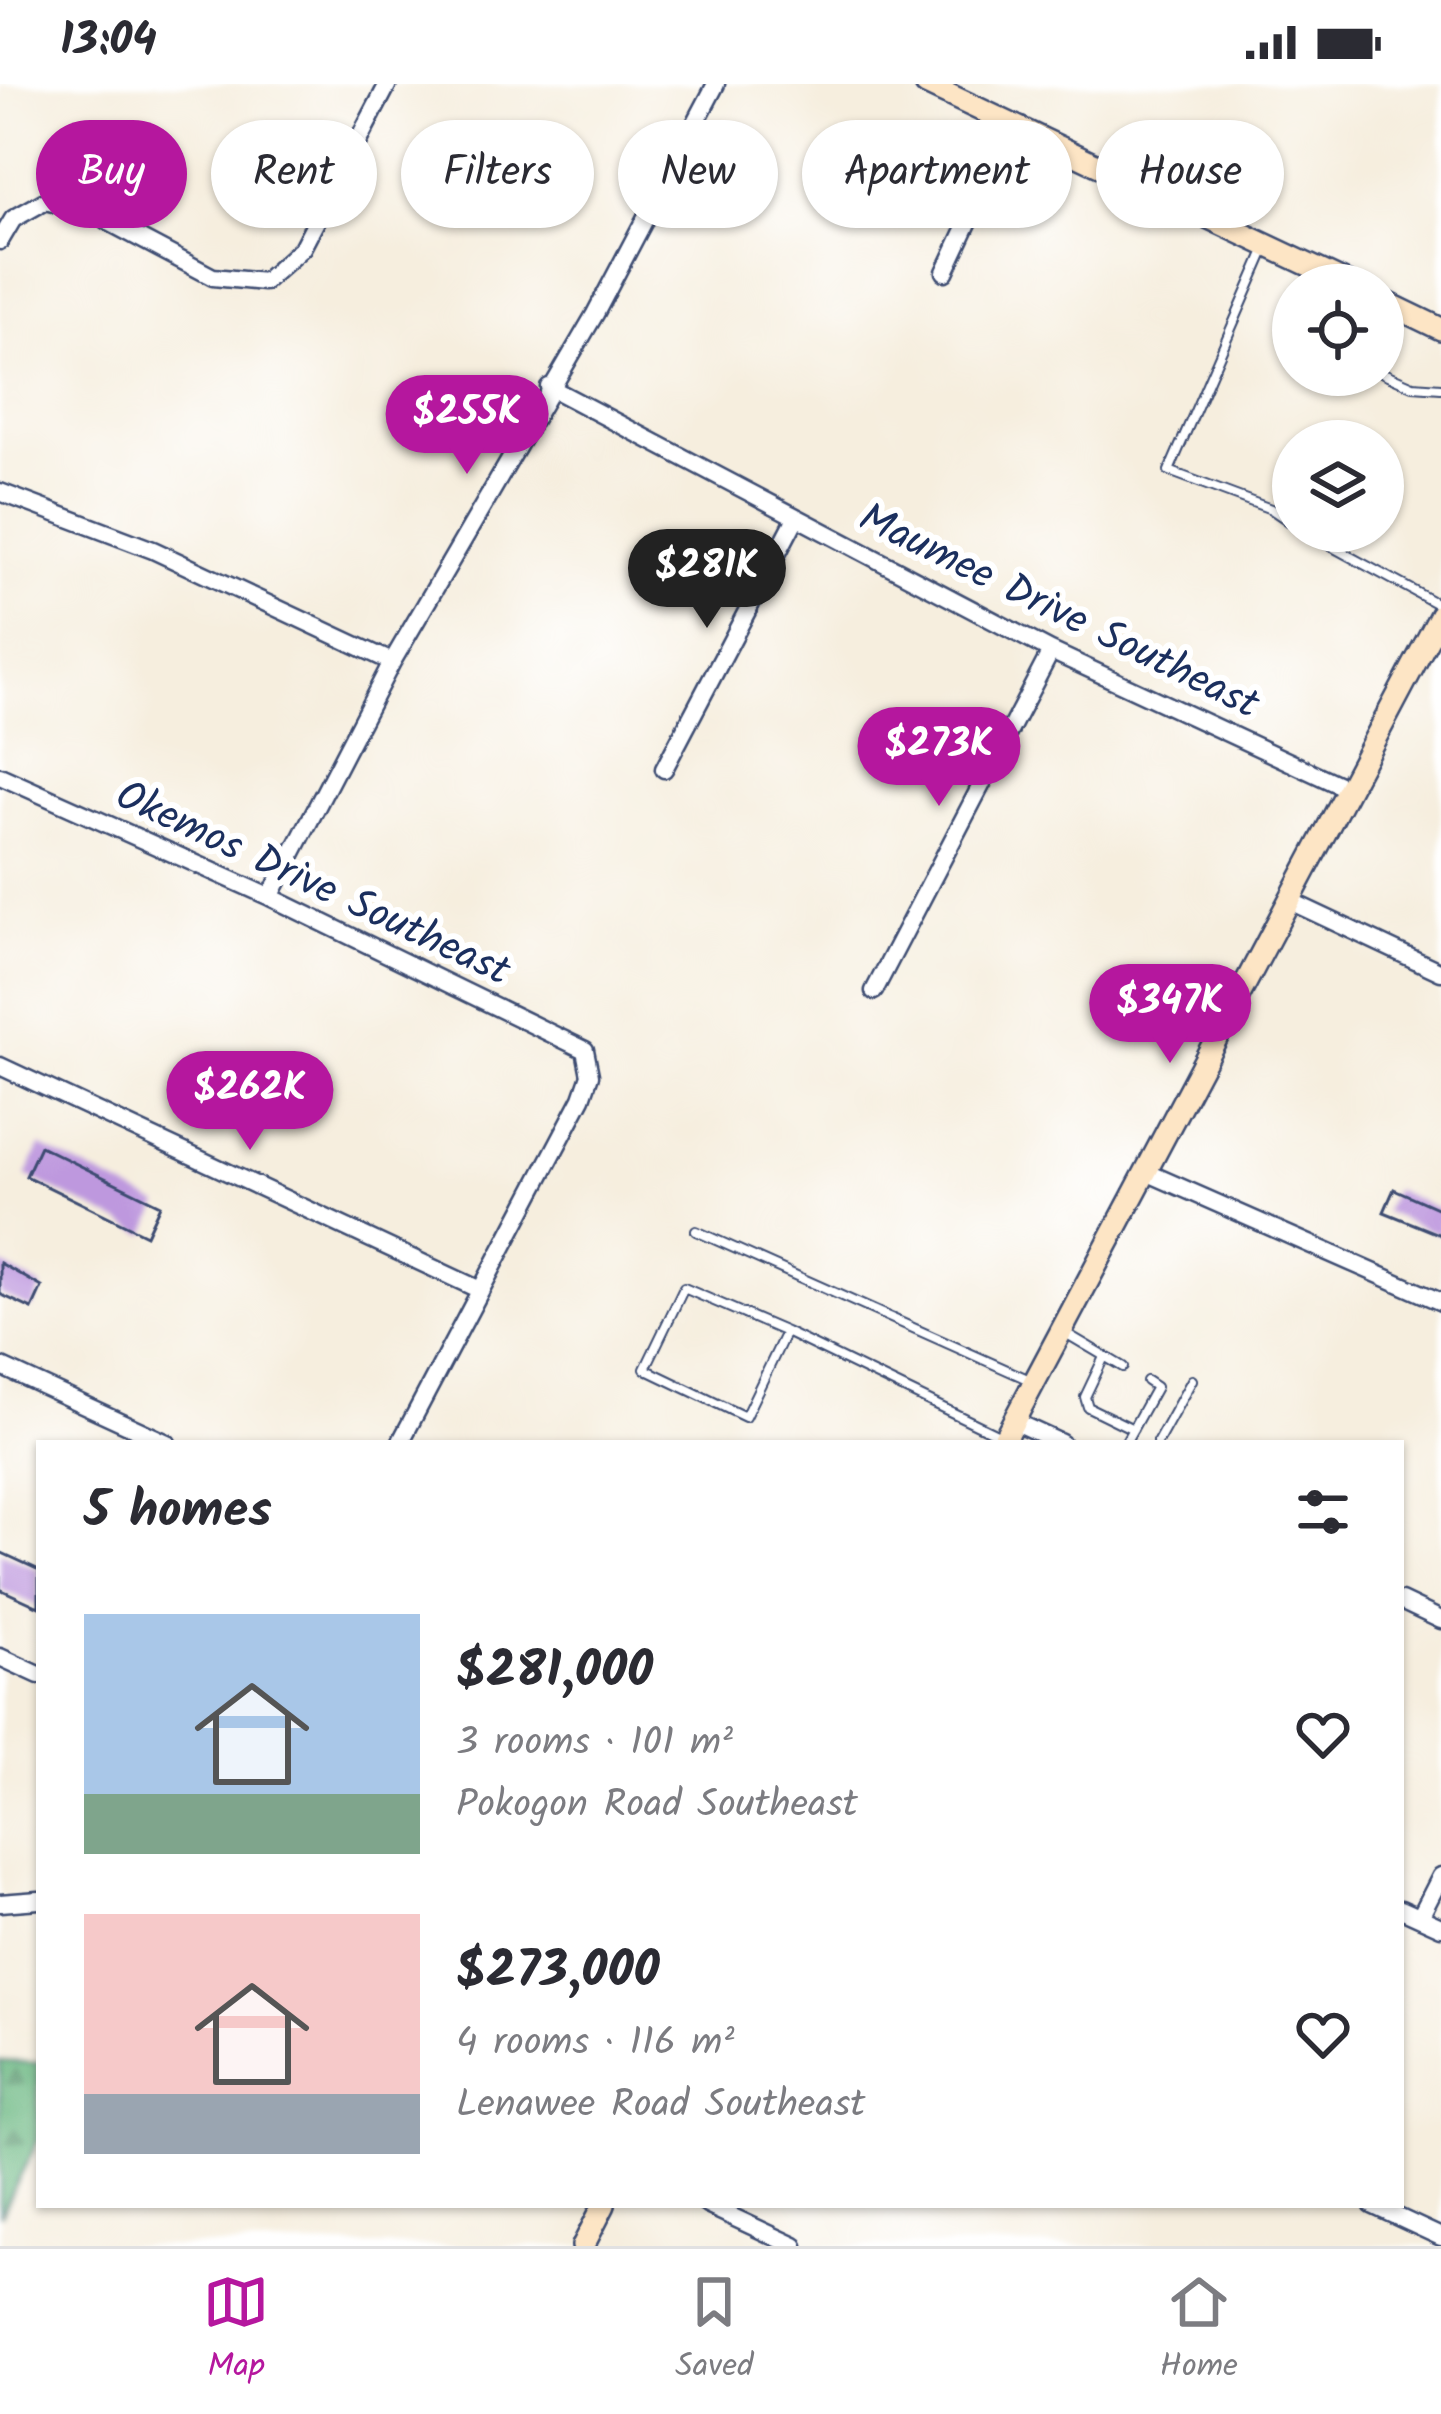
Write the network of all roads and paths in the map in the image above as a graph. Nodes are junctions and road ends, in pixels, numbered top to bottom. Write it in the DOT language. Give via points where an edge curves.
graph roads {
  1 [pos="388,84"];
  2 [pos="716,84"];
  3 [pos="926,84"];
  4 [pos="1003,120"];
  5 [pos="1072,152"];
  6 [pos="966,228"];
  7 [pos="0,241"];
  8 [pos="1268,244"];
  9 [pos="1306,264"];
  10 [pos="945,272"];
  11 [pos="1404,311"];
  12 [pos="1441,329"];
  13 [pos="1404,382"];
  14 [pos="549,387"];
  15 [pos="1441,388"];
  16 [pos="0,492"];
  17 [pos="1272,510"];
  18 [pos="796,518"];
  19 [pos="1340,552"];
  20 [pos="1441,610"];
  21 [pos="1051,651"];
  22 [pos="1431,654"];
  23 [pos="392,662"];
  24 [pos="664,769"];
  25 [pos="0,776"];
  26 [pos="1350,790"];
  27 [pos="270,897"];
  28 [pos="1290,901"];
  29 [pos="1441,972"];
  30 [pos="874,991"];
  31 [pos="0,1066"];
  32 [pos="1146,1172"];
  33 [pos="696,1231"];
  34 [pos="478,1289"];
  35 [pos="1441,1302"];
  36 [pos="1061,1330"];
  37 [pos="786,1332"];
  38 [pos="1105,1357"];
  39 [pos="0,1366"];
  40 [pos="1123,1367"];
  41 [pos="1192,1380"];
  42 [pos="1034,1382"];
  43 [pos="1152,1384"];
  44 [pos="1132,1429"];
  45 [pos="1006,1434"];
  46 [pos="160,1440"];
  47 [pos="402,1440"];
  48 [pos="1043,1440"];
  49 [pos="1126,1440"];
  50 [pos="1159,1440"];
  51 [pos="1404,1602"];
  52 [pos="1441,1619"];
  53 [pos="0,1657"];
  54 [pos="36,1675"];
  55 [pos="1441,1876"];
  56 [pos="36,1900"];
  57 [pos="0,1903"];
  58 [pos="1404,1910"];
  59 [pos="1420,1917"];
  60 [pos="1441,1927"];
  61 [pos="602,2208"];
  62 [pos="713,2208"];
  63 [pos="1378,2208"];
  64 [pos="1441,2237"];
  65 [pos="583,2246"];
  66 [pos="795,2246"];
  1 -- 7 [label="street" via="302,248 264,281 213,277 90,212 45,201 13,219"];
  2 -- 14 [label="street"];
  3 -- 4 [label="main road"];
  5 -- 8 [label="main road"];
  6 -- 10 [label="street"];
  8 -- 9 [label="main road"];
  8 -- 17 [label="lane" via="1169,471"];
  11 -- 12 [label="main road"];
  13 -- 15 [label="lane"];
  14 -- 18 [label="street, Maumee Drive Southeast"];
  14 -- 23 [label="street"];
  16 -- 23 [label="street" via="152,550"];
  18 -- 21 [label="street, Maumee Drive Southeast"];
  18 -- 24 [label="street"];
  19 -- 20 [label="lane"];
  20 -- 22 [label="main road"];
  21 -- 26 [label="street, Maumee Drive Southeast"];
  21 -- 30 [label="street"];
  22 -- 26 [label="main road"];
  23 -- 27 [label="street"];
  25 -- 27 [label="street, Okemos Drive Southeast"];
  26 -- 28 [label="main road"];
  27 -- 34 [label="street, Okemos Drive Southeast" via="572,1041 590,1060 582,1097"];
  28 -- 29 [label="street"];
  28 -- 32 [label="main road"];
  31 -- 34 [label="street"];
  32 -- 35 [label="street"];
  32 -- 36 [label="main road"];
  33 -- 42 [label="lane"];
  34 -- 47 [label="street"];
  36 -- 38 [label="lane"];
  36 -- 42 [label="main road"];
  37 -- 37 [label="lane" via="745,1417 645,1370 684,1288"];
  37 -- 45 [label="lane"];
  38 -- 40 [label="lane"];
  38 -- 44 [label="lane" via="1085,1397 1088,1407"];
  39 -- 46 [label="street"];
  41 -- 50 [label="lane"];
  42 -- 45 [label="main road"];
  43 -- 44 [label="lane"];
  44 -- 49 [label="lane"];
  45 -- 48 [label="street"];
  51 -- 52 [label="street"];
  53 -- 54 [label="street"];
  55 -- 59 [label="street"];
  56 -- 57 [label="street"];
  58 -- 59 [label="street"];
  59 -- 60 [label="street"];
  61 -- 65 [label="main road"];
  62 -- 66 [label="street"];
  63 -- 64 [label="street"];
}
